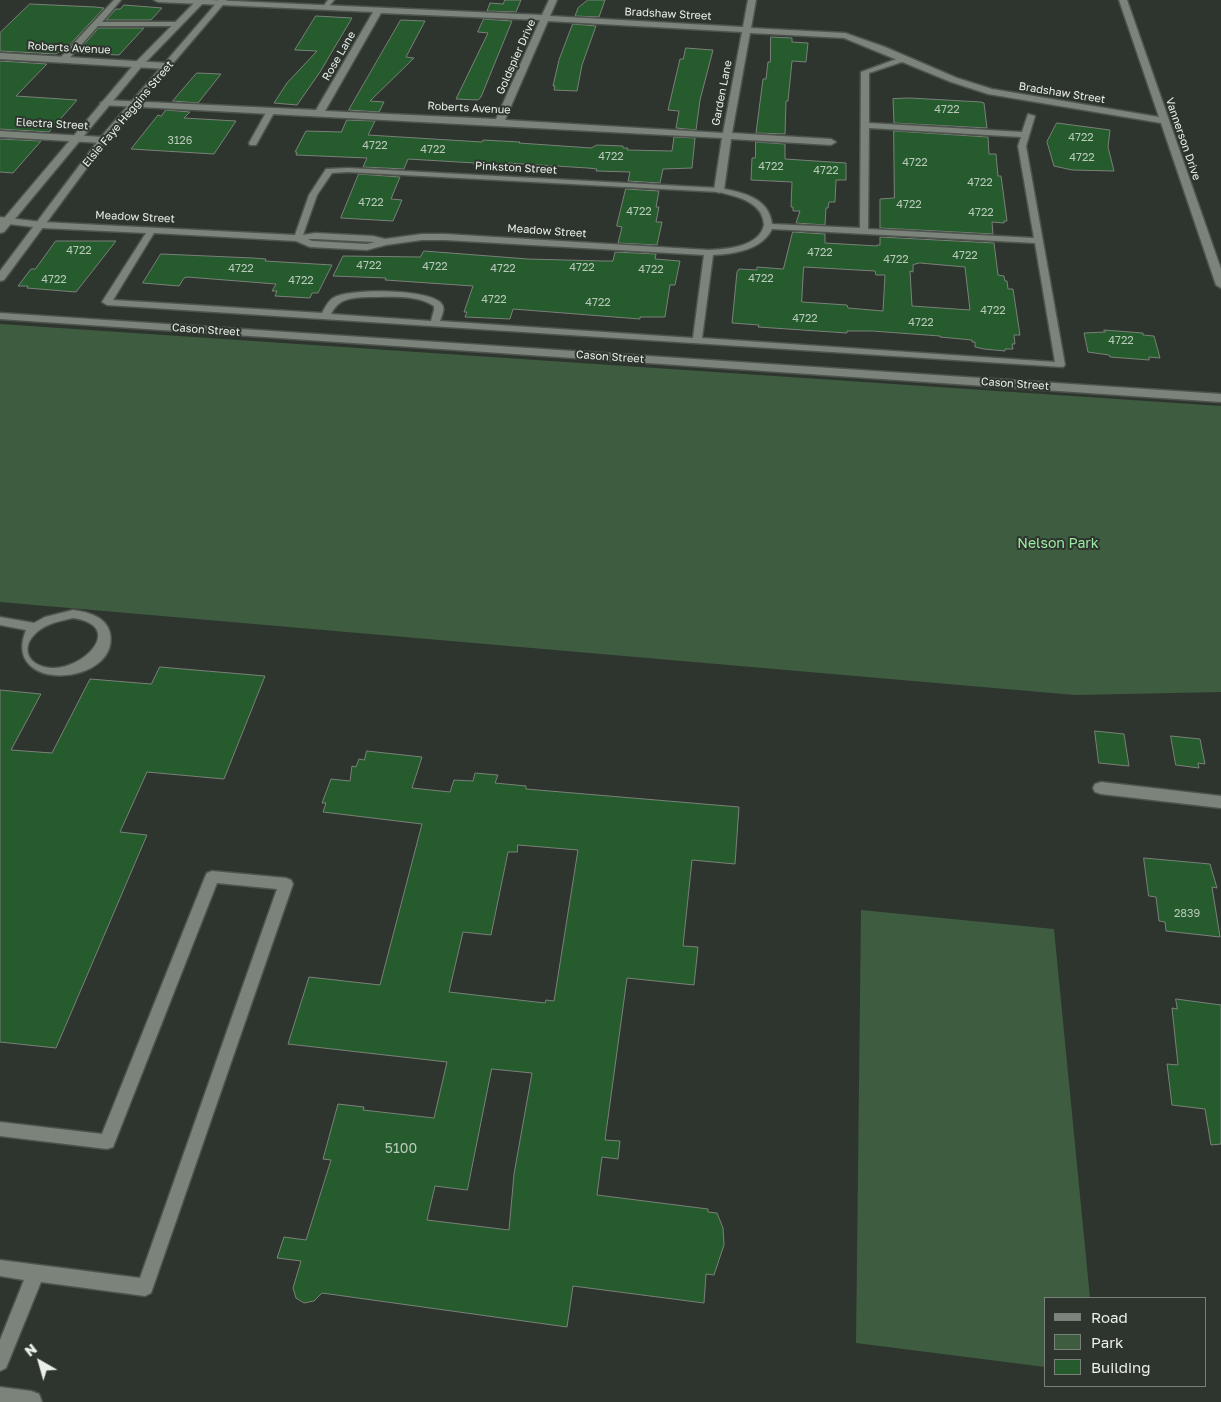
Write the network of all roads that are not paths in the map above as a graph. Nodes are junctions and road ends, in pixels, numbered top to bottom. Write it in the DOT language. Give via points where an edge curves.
graph roads {
  1 [pos="118,0"];
  2 [pos="158,0"];
  3 [pos="331,0"];
  4 [pos="554,0"];
  5 [pos="752,0"];
  6 [pos="1123,0"];
  7 [pos="200,1"];
  8 [pos="222,2"];
  9 [pos="325,8"];
  10 [pos="379,10"];
  11 [pos="546,18"];
  12 [pos="96,24"];
  13 [pos="178,24"];
  14 [pos="747,30"];
  15 [pos="0,56"];
  16 [pos="902,59"];
  17 [pos="63,60"];
  18 [pos="139,64"];
  19 [pos="167,66"];
  20 [pos="105,103"];
  21 [pos="135,105"];
  22 [pos="271,111"];
  23 [pos="319,113"];
  24 [pos="1030,116"];
  25 [pos="1163,121"];
  26 [pos="500,122"];
  27 [pos="865,125"];
  28 [pos="0,134"];
  29 [pos="1025,135"];
  30 [pos="727,136"];
  31 [pos="76,138"];
  32 [pos="104,140"];
  33 [pos="831,142"];
  34 [pos="253,143"];
  35 [pos="719,190"];
  36 [pos="4,221"];
  37 [pos="42,224"];
  38 [pos="769,226"];
  39 [pos="0,230"];
  40 [pos="152,230"];
  41 [pos="864,231"];
  42 [pos="298,238"];
  43 [pos="1039,241"];
  44 [pos="709,253"];
  45 [pos="0,278"];
  46 [pos="1221,285"];
  47 [pos="0,316"];
  48 [pos="325,316"];
  49 [pos="434,324"];
  50 [pos="697,340"];
  51 [pos="1221,398"];
  52 [pos="0,621"];
  53 [pos="32,627"];
  54 [pos="1101,788"];
  55 [pos="1221,802"];
  56 [pos="0,1129"];
  57 [pos="0,1268"];
  58 [pos="36,1272"];
  59 [pos="0,1362"];
  60 [pos="0,1398"];
  61 [pos="31,1402"];
  1 -- 12 [label="lane"];
  2 -- 7 [label="street, Bradshaw Street"];
  3 -- 9 [label="lane"];
  4 -- 11 [label="street, Goldspier Drive"];
  5 -- 14 [label="street, Garden Lane"];
  6 -- 25 [label="street, Vannerson Drive"];
  7 -- 8 [label="street, Bradshaw Street"];
  7 -- 13 [label="street, Elsie Faye Heggins Street"];
  8 -- 9 [label="street, Bradshaw Street"];
  8 -- 19 [label="street, Elsie Faye Heggins Street"];
  9 -- 10 [label="street, Bradshaw Street"];
  10 -- 11 [label="street, Bradshaw Street"];
  10 -- 23 [label="street, Rose Lane"];
  11 -- 14 [label="street, Bradshaw Street"];
  11 -- 26 [label="street, Goldspier Drive"];
  12 -- 13 [label="lane"];
  12 -- 17 [label="lane"];
  13 -- 18 [label="street, Elsie Faye Heggins Street"];
  14 -- 16 [label="street, Bradshaw Street" via="845,36"];
  14 -- 30 [label="street, Garden Lane"];
  15 -- 17 [label="street, Roberts Avenue"];
  16 -- 25 [label="street, Bradshaw Street" via="964,85 991,92"];
  16 -- 27 [label="lane" via="865,72"];
  17 -- 18 [label="street, Roberts Avenue"];
  18 -- 19 [label="street, Roberts Avenue"];
  18 -- 20 [label="street, Elsie Faye Heggins Street"];
  19 -- 21 [label="street, Elsie Faye Heggins Street"];
  20 -- 21 [label="street, Roberts Avenue"];
  20 -- 31 [label="street, Elsie Faye Heggins Street"];
  21 -- 22 [label="street, Roberts Avenue"];
  21 -- 32 [label="street, Elsie Faye Heggins Street"];
  22 -- 23 [label="street, Roberts Avenue"];
  22 -- 34 [label="lane"];
  23 -- 26 [label="street, Roberts Avenue"];
  24 -- 29 [label="lane"];
  25 -- 46 [label="street, Vannerson Drive"];
  26 -- 30 [label="street, Roberts Avenue"];
  27 -- 29 [label="lane"];
  27 -- 41 [label="lane"];
  28 -- 31 [label="street, Electra Street"];
  29 -- 43 [label="lane" via="1022,146"];
  30 -- 33 [label="street, Roberts Avenue"];
  30 -- 35 [label="street, Garden Lane"];
  31 -- 32 [label="street, Electra Street"];
  31 -- 36 [label="street, Elsie Faye Heggins Street"];
  32 -- 37 [label="street, Elsie Faye Heggins Street"];
  35 -- 38 [label="lane" via="757,203 767,214"];
  35 -- 42 [label="lane, Pinkston Street" via="329,171 313,195"];
  36 -- 37 [label="street, Meadow Street"];
  36 -- 39 [label="street, Elsie Faye Heggins Street"];
  37 -- 40 [label="lane, Meadow Street"];
  37 -- 45 [label="street, Elsie Faye Heggins Street"];
  38 -- 41 [label="lane"];
  38 -- 44 [label="lane, Meadow Street" via="763,236 750,245"];
  40 -- 42 [label="lane, Meadow Street"];
  40 -- 48 [label="lane" via="107,302"];
  41 -- 43 [label="lane"];
  42 -- 44 [label="lane, Meadow Street" via="310,244 367,247 422,237 444,237"];
  43 -- 50 [label="lane" via="1060,365"];
  44 -- 50 [label="lane"];
  47 -- 51 [label="street, Cason Street"];
  48 -- 49 [label="lane"];
  48 -- 49 [label="lane" via="337,300 358,293 430,300 438,305 439,310"];
  49 -- 50 [label="lane"];
  52 -- 53 [label="lane"];
  53 -- 53 [label="lane" via="23,636 17,654 29,669 41,672 54,673 82,665 102,648 105,637 97,621 86,616 59,616"];
  54 -- 55 [label="street"];
  56 -- 58 [label="lane" via="107,1142 212,877 286,884 145,1287"];
  57 -- 58 [label="lane"];
  58 -- 59 [label="lane"];
  60 -- 61 [label="street"];
}
